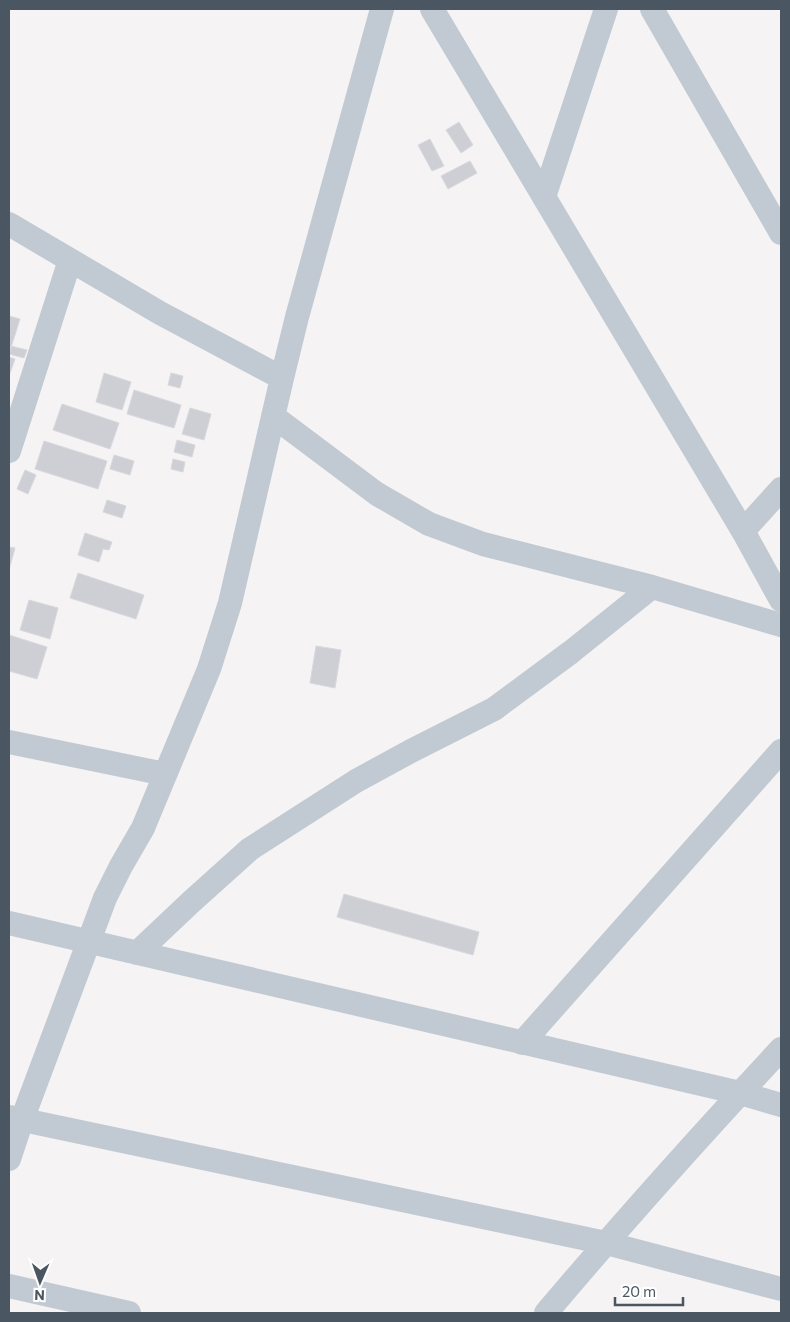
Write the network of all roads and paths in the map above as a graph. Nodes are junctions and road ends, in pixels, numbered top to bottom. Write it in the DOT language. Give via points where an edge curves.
graph roads {
  1 [pos="382,9"];
  2 [pos="432,9"];
  3 [pos="606,9"];
  4 [pos="652,9"];
  5 [pos="544,197"];
  6 [pos="9,224"];
  7 [pos="781,233"];
  8 [pos="70,260"];
  9 [pos="282,378"];
  10 [pos="273,416"];
  11 [pos="9,451"];
  12 [pos="781,489"];
  13 [pos="743,531"];
  14 [pos="652,586"];
  15 [pos="781,600"];
  16 [pos="781,625"];
  17 [pos="9,742"];
  18 [pos="781,751"];
  19 [pos="166,774"];
  20 [pos="9,923"];
  21 [pos="88,942"];
  22 [pos="137,953"];
  23 [pos="522,1043"];
  24 [pos="781,1049"];
  25 [pos="740,1093"];
  26 [pos="781,1105"];
  27 [pos="15,1118"];
  28 [pos="9,1159"];
  29 [pos="606,1243"];
  30 [pos="9,1286"];
  31 [pos="781,1289"];
  32 [pos="130,1313"];
  33 [pos="546,1313"];
  1 -- 9 [label="street"];
  2 -- 5 [label="street"];
  3 -- 5 [label="street"];
  4 -- 7 [label="street"];
  5 -- 13 [label="street"];
  6 -- 8 [label="street"];
  8 -- 9 [label="street" via="160,313"];
  8 -- 11 [label="street"];
  9 -- 10 [label="street"];
  10 -- 14 [label="street" via="377,494 429,524 483,544"];
  10 -- 19 [label="street" via="230,603 209,669"];
  12 -- 13 [label="street"];
  13 -- 15 [label="street"];
  14 -- 16 [label="street"];
  14 -- 22 [label="street" via="494,709 356,781 250,849"];
  17 -- 19 [label="street"];
  18 -- 23 [label="street"];
  19 -- 21 [label="street" via="143,828 105,898"];
  20 -- 21 [label="street"];
  21 -- 22 [label="street"];
  21 -- 27 [label="street"];
  22 -- 23 [label="street"];
  23 -- 25 [label="street"];
  24 -- 25 [label="street"];
  25 -- 26 [label="street"];
  25 -- 29 [label="street"];
  27 -- 28 [label="street"];
  27 -- 29 [label="street"];
  29 -- 31 [label="street"];
  29 -- 33 [label="street"];
  30 -- 32 [label="street"];
}
